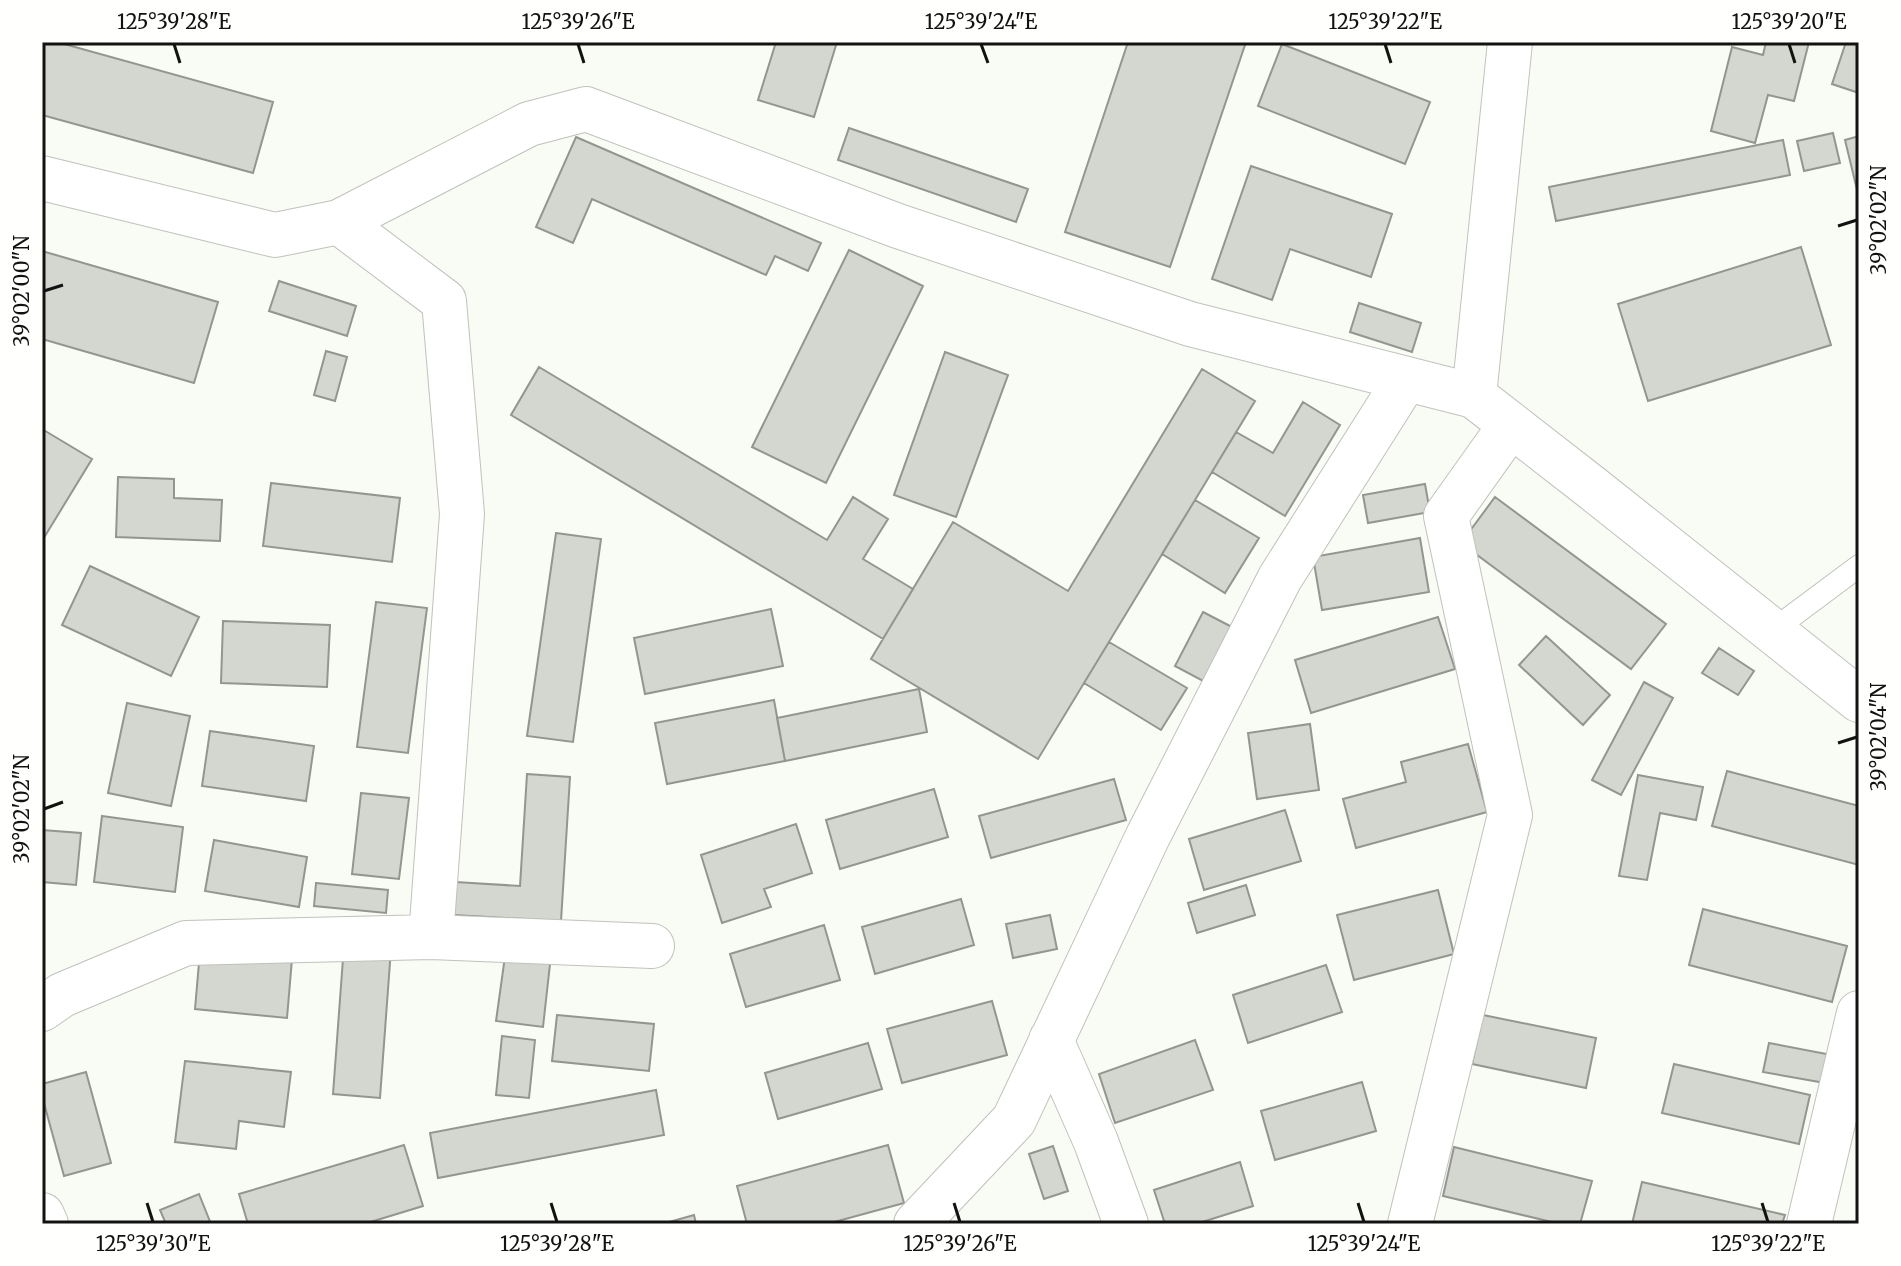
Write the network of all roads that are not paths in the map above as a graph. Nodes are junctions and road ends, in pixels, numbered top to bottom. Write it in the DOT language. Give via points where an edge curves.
graph roads {
  1 [pos="1510,42"];
  2 [pos="42,178"];
  3 [pos="339,222"];
  4 [pos="1406,379"];
  5 [pos="1474,396"];
  6 [pos="1510,426"];
  7 [pos="1859,566"];
  8 [pos="1772,631"];
  9 [pos="1859,700"];
  10 [pos="431,937"];
  11 [pos="652,946"];
  12 [pos="42,1009"];
  13 [pos="1859,1013"];
  14 [pos="1051,1040"];
  15 [pos="42,1215"];
  16 [pos="46,1224"];
  17 [pos="916,1224"];
  18 [pos="1126,1224"];
  19 [pos="1410,1224"];
  20 [pos="1809,1224"];
  1 -- 5 [label="street"];
  2 -- 3 [label="street" via="275,235"];
  3 -- 4 [label="street" via="529,124 586,109 898,226 1190,324"];
  3 -- 10 [label="street" via="444,301 462,514"];
  4 -- 5 [label="street"];
  4 -- 14 [label="street" via="1280,578"];
  5 -- 6 [label="street"];
  6 -- 8 [label="street"];
  6 -- 19 [label="street" via="1446,516 1510,815"];
  7 -- 8 [label="lane"];
  8 -- 9 [label="street"];
  10 -- 11 [label="street"];
  10 -- 12 [label="street" via="186,943 62,995"];
  13 -- 20 [label="street"];
  14 -- 17 [label="street" via="1014,1120"];
  14 -- 18 [label="street"];
  15 -- 16 [label="street"];
}
